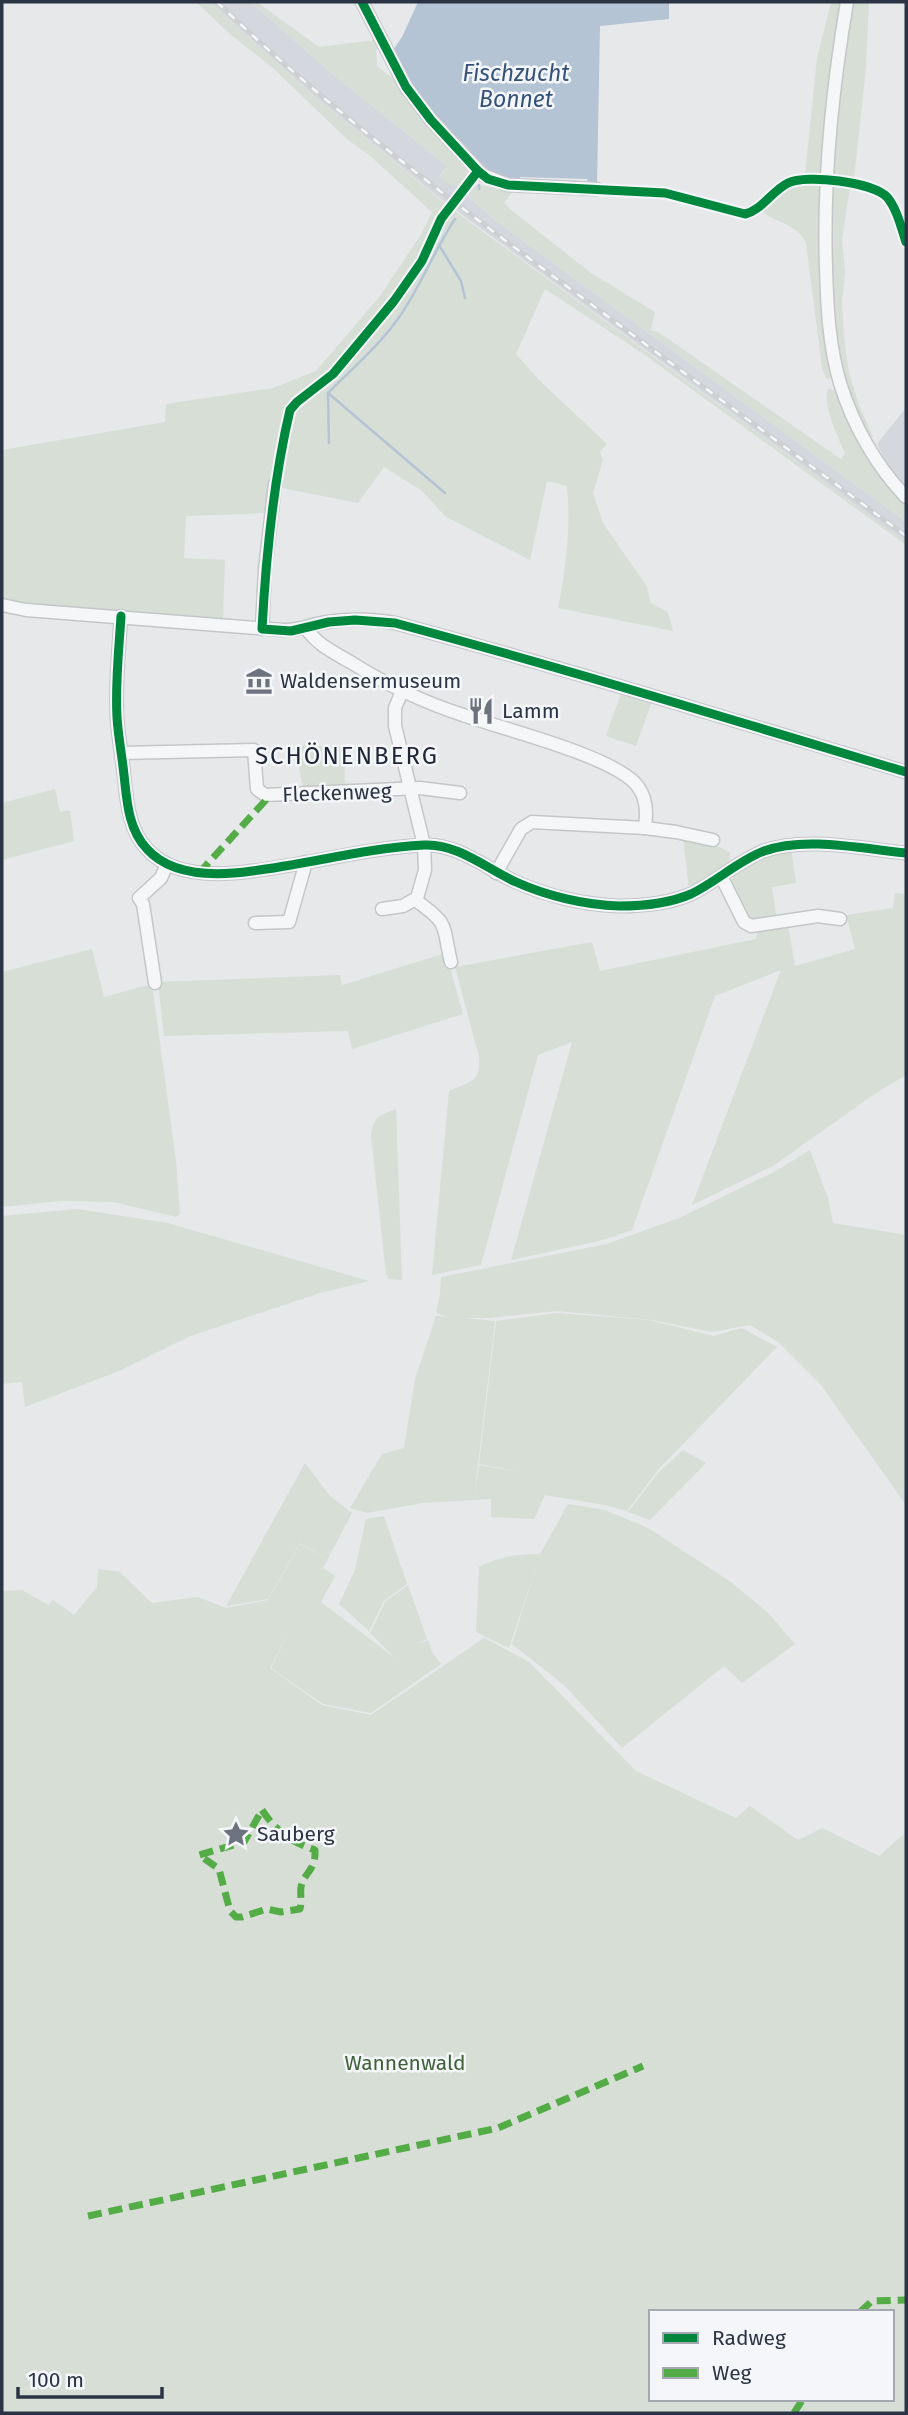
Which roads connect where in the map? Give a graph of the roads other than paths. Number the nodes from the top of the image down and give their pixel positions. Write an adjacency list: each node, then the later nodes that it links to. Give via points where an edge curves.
1 (362, 2): 3 (street, via 406,87 488,179 508,185)
2 (847, 2): 5 (street, via 829,135 824,222 827,306 833,353 854,420 882,468)
3 (597, 189)
4 (275, 484): 9 (street)
5 (906, 497)
6 (2, 605): 7 (street)
7 (121, 616): 9 (street); 11 (street, via 117,704)
8 (306, 628): 9 (street); 10 (street, via 320,644); 12 (street, via 342,620 396,623)
9 (262, 629)
10 (401, 691): 13 (street, via 394,717); 15 (street, via 618,771 642,793)
11 (121, 753): 13 (street, Fleckenweg, via 254,750 257,789 265,795); 20 (street, via 134,829 149,851)
12 (906, 772)
13 (410, 789): 14 (street, Fleckenweg); 17 (street)
14 (460, 793)
15 (645, 828): 16 (street); 21 (street, via 532,822 521,830)
16 (713, 840)
17 (424, 845): 19 (street, via 347,853); 21 (street, via 453,849); 23 (street, via 425,870)
18 (906, 853): 22 (street, via 799,844 764,851)
19 (306, 863): 20 (street, via 226,873 189,871); 26 (street, via 289,922)
20 (167, 864): 28 (street, via 161,878 139,898)
21 (496, 873): 22 (street, via 572,900 619,906 673,901)
22 (721, 876): 25 (street, via 744,922 751,926 818,916)
23 (417, 898): 24 (street); 27 (street, via 441,920)
24 (382, 909)
25 (840, 919)
26 (255, 923)
27 (451, 961)
28 (155, 984)

